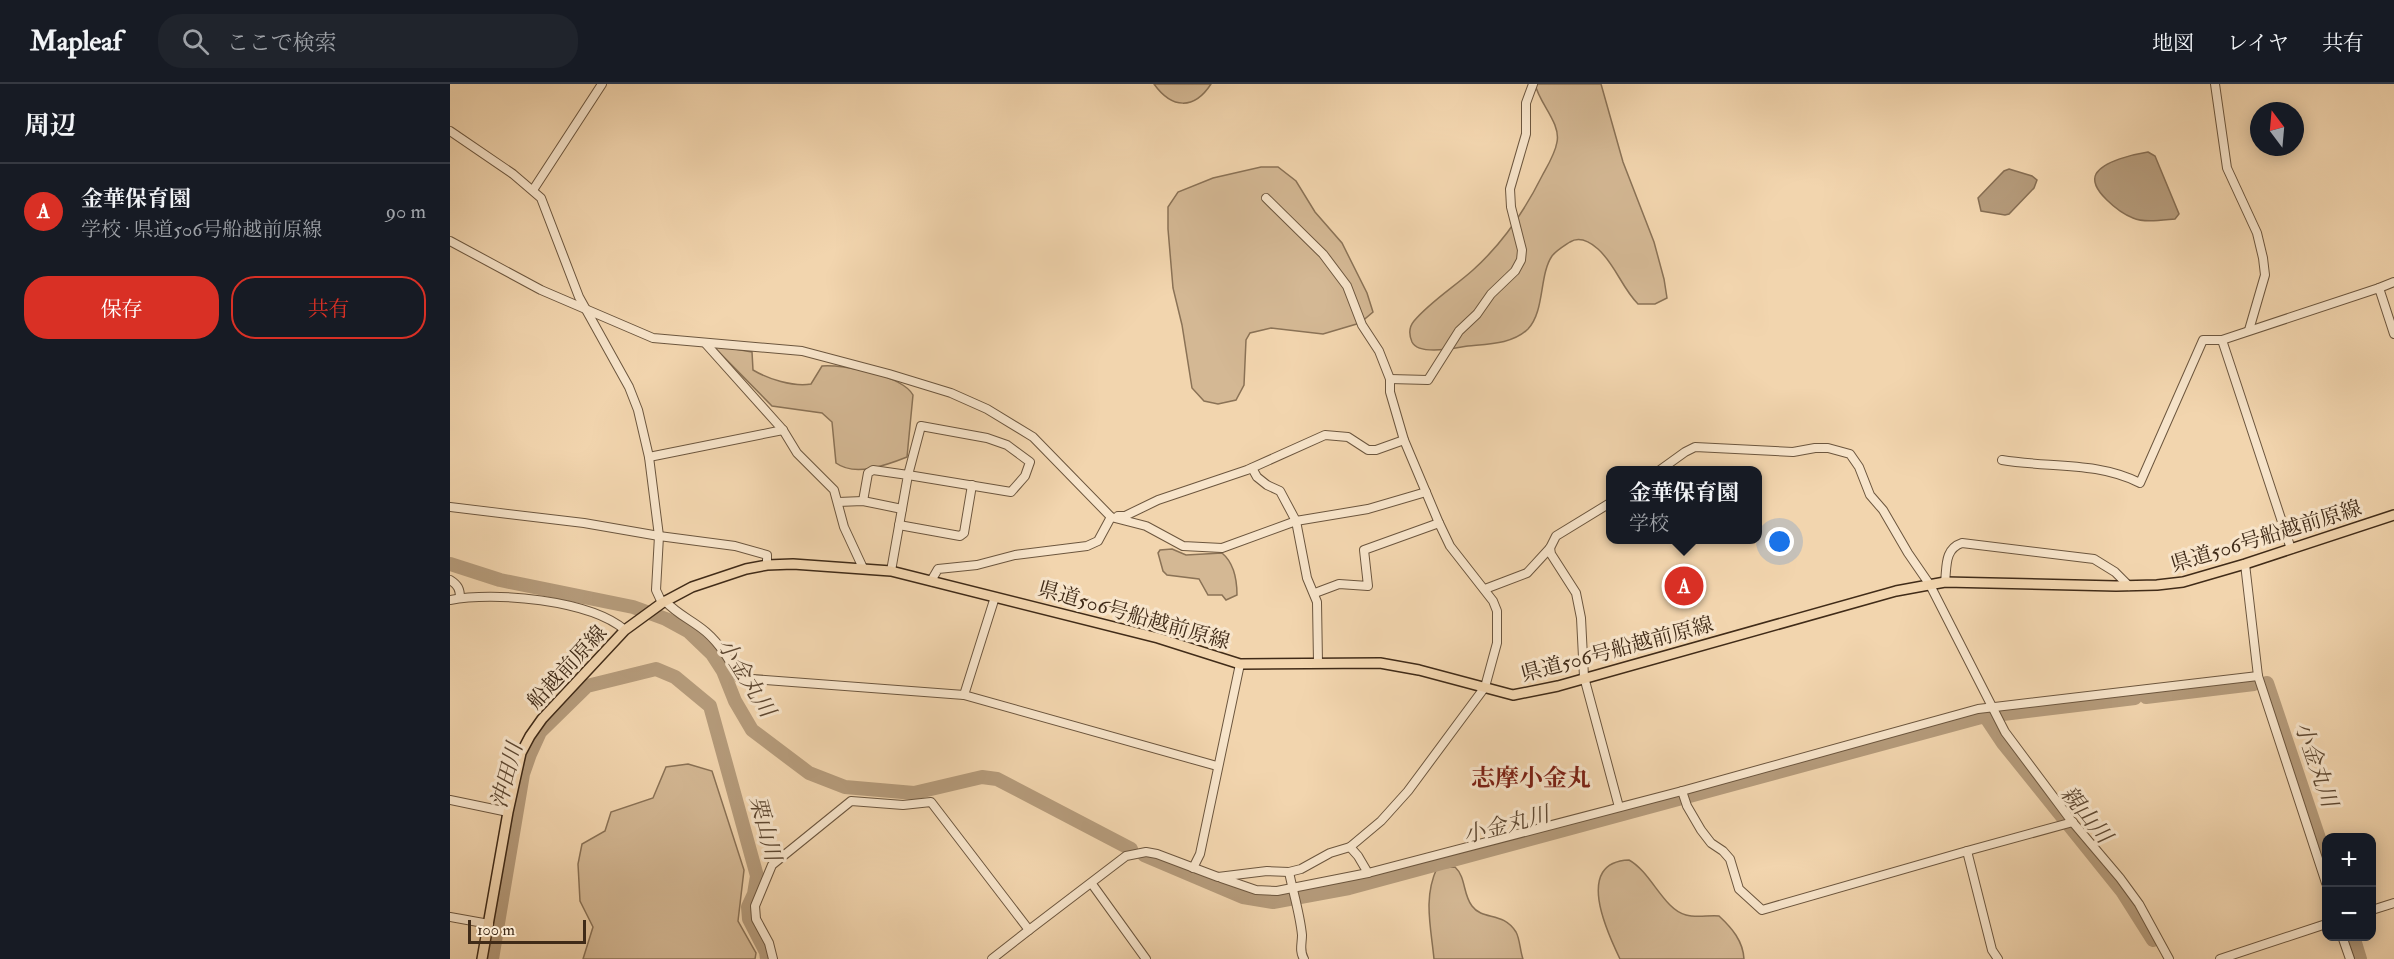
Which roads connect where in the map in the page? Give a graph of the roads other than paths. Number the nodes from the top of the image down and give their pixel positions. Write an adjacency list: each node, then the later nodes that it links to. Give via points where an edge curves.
1 (602, 84): 5 (street)
2 (1533, 84): 15 (street, via 1526,103 1526,135 1510,189 1521,260 1459,331 1428,380)
3 (2215, 84): 11 (street, via 2226,168 2257,233 2263,258 2265,275)
4 (450, 130): 5 (street)
5 (533, 189): 10 (street, via 541,198)
6 (1266, 198): 15 (street, via 1337,271 1353,296 1362,325 1379,351)
7 (450, 241): 10 (street)
8 (2394, 282): 9 (street)
9 (2379, 288): 11 (street); 12 (street)
10 (585, 309): 14 (street, via 653,338); 18 (street, via 629,387)
11 (2249, 330): 13 (street)
12 (2394, 334)
13 (2222, 340): 19 (street, via 2203,340 2140,483 2097,469); 37 (street)
14 (706, 344): 16 (street); 31 (street, via 802,351 951,393 1008,420 1033,437)
15 (1390, 379): 17 (street)
16 (783, 430): 18 (street); 26 (street, via 797,453 834,490)
17 (1404, 440): 21 (street, via 1368,450 1348,437 1325,435); 24 (street)
18 (649, 457): 35 (street)
19 (2002, 460)
20 (1667, 466): 45 (street, via 1695,447 1793,452 1815,448 1850,454 1870,495)
21 (1252, 468): 31 (street, via 1158,500 1125,516); 32 (street, via 1257,477 1280,491)
22 (908, 475): 23 (street); 23 (street, via 921,426 997,442 1030,462 1025,476 1011,492); 25 (street, via 873,470 868,473); 29 (street)
23 (972, 486): 34 (street, via 960,536)
24 (1426, 492): 32 (street, via 1368,509); 33 (street)
25 (863, 501): 26 (street); 29 (street)
26 (838, 502): 40 (street, via 844,527)
27 (1606, 506): 36 (street, via 1556,536)
28 (450, 507): 35 (street)
29 (902, 508): 34 (street)
30 (2394, 515): 37 (main road, 県道506号船越前原線)
31 (1111, 517): 32 (street, via 1146,526 1183,546 1222,548); 43 (street, via 1098,541 1087,546 938,569)
32 (1296, 520): 48 (street, via 1307,578)
33 (1439, 522): 47 (street, via 1450,546); 48 (street, via 1364,550 1368,586 1339,584)
34 (899, 525): 41 (street)
35 (659, 536): 39 (street, via 735,546 767,555); 52 (street, via 656,590)
36 (1550, 548): 47 (street, via 1527,573); 58 (street, via 1576,593)
37 (2291, 549): 38 (main road, 県道506号船越前原線)
38 (2245, 564): 46 (main road, 県道506号船越前原線, via 2183,582); 57 (street)
39 (767, 565): 40 (main road, 県道506号船越前原線); 52 (main road, 県道506号船越前原線, via 692,587)
40 (863, 568): 41 (main road, 県道506号船越前原線)
41 (891, 571): 43 (main road, 県道506号船越前原線)
42 (450, 580): 50 (street, via 460,590)
43 (931, 581): 49 (main road, 県道506号船越前原線)
44 (1945, 582): 45 (main road, 県道506号船越前原線); 46 (main road, 県道506号船越前原線); 46 (street, via 1948,553 1962,543 2094,559)
45 (1930, 585): 58 (main road, 県道506号船越前原線); 61 (street)
46 (2128, 586)
47 (1485, 589): 59 (street, via 1497,611 1498,624)
48 (1315, 593): 55 (street)
49 (995, 597): 56 (main road, 県道506号船越前原線, via 1158,638); 60 (street)
50 (460, 598): 51 (street); 54 (street, via 512,597 556,604 593,612 614,620)
51 (450, 600)
52 (664, 602): 53 (main road, 県道506号船越前原線); 60 (street, via 706,632 739,678)
53 (643, 617): 54 (main road, 船越前原線)
54 (625, 630): 66 (main road, 船越前原線, via 530,736 521,753)
55 (1317, 663): 56 (main road, 県道506号船越前原線); 59 (main road, 県道506号船越前原線, via 1380,663)
56 (1240, 664): 62 (street)
57 (2258, 676): 61 (street); 71 (street)
58 (1584, 677): 59 (main road, 県道506号船越前原線, via 1513,695); 65 (street)
59 (1485, 687): 68 (street, via 1408,791)
60 (964, 695): 62 (street)
61 (1992, 708): 63 (street); 67 (street, via 2004,732)
62 (1217, 766): 70 (street, via 1200,855)
63 (1682, 791): 65 (street); 69 (street, via 1711,843 1730,859 1739,889 1762,910)
64 (450, 800): 66 (street)
65 (1619, 807): 73 (street)
66 (508, 812): 80 (main road, 船越前原線)
67 (2069, 823): 69 (street); 90 (street, via 2120,878)
68 (1350, 847): 72 (street); 73 (street)
69 (1967, 851): 89 (street, via 1992,950)
70 (1193, 868): 74 (street); 75 (street, via 1146,852 1126,856)
71 (2322, 871)
72 (1289, 872): 74 (street); 76 (street)
73 (1368, 873): 76 (street)
74 (1218, 877): 76 (street, via 1256,890)
75 (1092, 884): 82 (street); 87 (street)
76 (1292, 888): 88 (street)
77 (2394, 903): 78 (street)
78 (2376, 909)
79 (450, 917): 80 (street)
80 (489, 924): 84 (main road, 船越前原線)
81 (2322, 925): 91 (street)
82 (1029, 930): 85 (street, via 931,802 903,805 851,801 772,865 755,906 756,919 770,944); 86 (street)
83 (2344, 941): 92 (street)
84 (483, 959)
85 (773, 959)
86 (992, 959)
87 (1146, 959)
88 (1304, 959)
89 (1998, 959)
90 (2169, 959)
91 (2220, 959)
92 (2350, 959)

